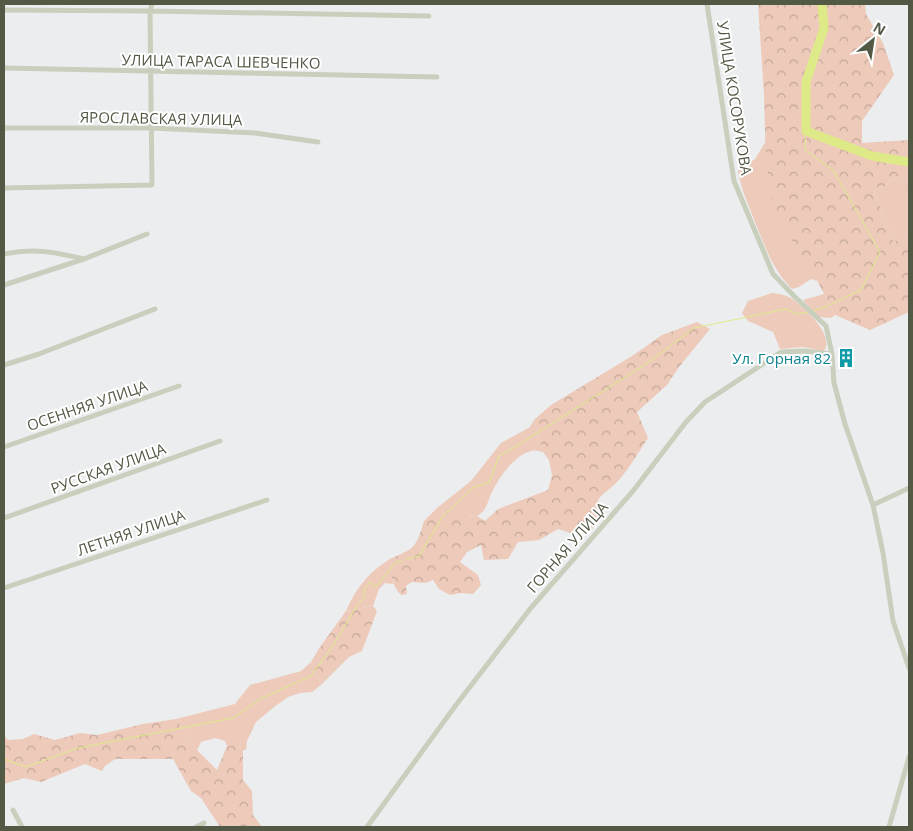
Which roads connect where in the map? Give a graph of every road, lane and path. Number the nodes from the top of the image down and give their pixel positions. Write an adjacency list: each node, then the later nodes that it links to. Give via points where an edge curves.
1 (152, 4): 4 (street)
2 (708, 4): 18 (street, УЛИЦА КОСОРУКОВА, via 734,181 773,274 826,326)
3 (4, 10): 4 (street)
4 (150, 11): 5 (street); 7 (street)
5 (429, 16)
6 (4, 68): 7 (street, УЛИЦА ТАРАСА ШЕВЧЕНКО)
7 (152, 72): 8 (street, УЛИЦА ТАРАСА ШЕВЧЕНКО); 10 (street)
8 (437, 77)
9 (4, 128): 10 (street, ЯРОСЛАВСКАЯ УЛИЦА)
10 (152, 128): 11 (street, ЯРОСЛАВСКАЯ УЛИЦА, via 255,133); 12 (street, via 152,185)
11 (318, 142)
12 (4, 188)
13 (146, 234): 15 (street)
14 (4, 254): 15 (street, via 48,251)
15 (84, 259): 16 (street)
16 (4, 285)
17 (155, 309): 19 (street)
18 (832, 354): 25 (street, УЛИЦА КОСОРУКОВА, via 834,383 845,424); 34 (street, ГОРНАЯ УЛИЦА, via 781,352 705,402 530,609)
19 (4, 365)
20 (179, 386): 22 (street, ОСЕННЯЯ УЛИЦА)
21 (220, 441): 26 (street, РУССКАЯ УЛИЦА)
22 (4, 446)
23 (909, 488): 25 (street)
24 (267, 500): 27 (street, ЛЕТНЯЯ УЛИЦА)
25 (873, 505): 28 (street, УЛИЦА КОСОРУКОВА, via 893,621)
26 (4, 518)
27 (4, 588)
28 (909, 668)
29 (909, 756): 35 (street)
30 (13, 810): 32 (street)
31 (204, 823): 33 (street)
32 (22, 827)
33 (196, 827)
34 (367, 827)
35 (889, 827)

